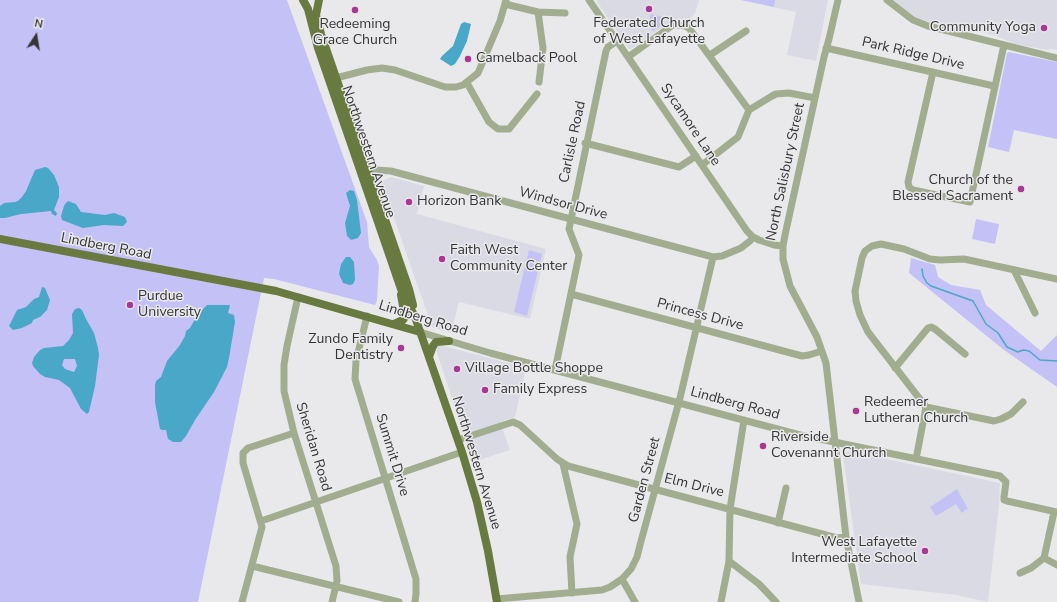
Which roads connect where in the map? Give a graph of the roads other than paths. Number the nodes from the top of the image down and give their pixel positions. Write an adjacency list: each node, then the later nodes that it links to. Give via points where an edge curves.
1 (303, 0): 18 (main road, Northwestern Avenue, via 308,9 313,33)
2 (319, 0): 18 (main road, Northwestern Avenue, via 316,15)
3 (589, 0): 11 (street, Sycamore Lane)
4 (834, 0): 13 (street, North Salisbury Street, via 825,39)
5 (838, 0): 13 (street, North Salisbury Street)
6 (887, 0): 12 (street, via 913,20 928,26)
7 (506, 2): 8 (street); 20 (street, via 478,73)
8 (538, 12): 9 (street); 19 (street, via 543,48)
9 (565, 13)
10 (746, 31): 14 (street)
11 (617, 41): 16 (street, Sycamore Lane); 25 (street, Carlisle Road, via 606,51)
12 (1004, 45): 15 (street); 21 (street)
13 (826, 48): 17 (street, Park Ridge Drive); 23 (street, North Salisbury Street)
14 (710, 55): 16 (street, via 689,28 680,24 673,25); 24 (street)
15 (1056, 56)
16 (628, 57): 26 (street, Sycamore Lane)
17 (933, 72): 21 (street, Park Ridge Drive); 21 (street, via 908,182 909,187 914,190 970,202)
18 (334, 81): 20 (street, via 372,68 382,68 446,87); 28 (main road, Northwestern Avenue)
19 (539, 82)
20 (467, 83): 22 (street, via 489,122 498,129 509,129)
21 (994, 86)
22 (536, 94)
23 (815, 98): 24 (street, via 789,93 776,94); 32 (street, North Salisbury Street)
24 (749, 110): 27 (street, via 738,137)
25 (586, 143): 26 (street, via 680,167); 29 (street, Carlisle Road)
26 (696, 156): 27 (street, Sycamore Lane)
27 (702, 165): 30 (street, Sycamore Lane)
28 (365, 172): 29 (street, Windsor Drive, via 391,171); 36 (main road, Northwestern Avenue); 39 (main road, Northwestern Avenue, via 408,288)
29 (571, 219): 33 (street, Windsor Drive); 37 (street, Carlisle Road, via 569,229 579,255)
30 (753, 237): 32 (street); 33 (street, via 741,248)
31 (0, 239): 38 (main road, Lindberg Road)
32 (783, 246): 46 (street, North Salisbury Street, via 783,259 790,286)
33 (713, 257): 43 (street, Garden Street)
34 (1014, 270): 35 (street); 40 (street); 49 (street, via 964,259 930,259 881,244 865,251 855,291 856,301 868,332)
35 (1057, 279)
36 (401, 289): 39 (main road, Northwestern Avenue); 42 (main road, via 401,300 406,316)
37 (571, 294): 43 (street, Princess Drive); 50 (street, Carlisle Road)
38 (298, 297): 41 (main road, Lindberg Road); 55 (street, Sheridan Road, via 287,346 284,384)
39 (413, 311): 44 (main road, Northwestern Avenue)
40 (1035, 313)
41 (367, 316): 42 (main road, Lindberg Road); 61 (street, Summit Drive, via 356,361 355,379)
42 (394, 324): 44 (main road, Lindberg Road)
43 (697, 327): 46 (street, Princess Drive, via 802,356); 52 (street, Garden Street)
44 (420, 332): 45 (street, Lindberg Road); 48 (main road, Northwestern Avenue)
45 (449, 341): 48 (main road, via 436,342); 50 (street, Lindberg Road)
46 (822, 351): 57 (street, North Salisbury Street, via 828,374)
47 (965, 354): 49 (street, via 931,327)
48 (429, 357): 56 (main road, Northwestern Avenue)
49 (895, 368): 53 (street)
50 (555, 370): 52 (street, Lindberg Road)
51 (1023, 402): 53 (street, via 1012,414 994,421)
52 (679, 403): 54 (street, Lindberg Road); 63 (street, Garden Street)
53 (926, 407): 59 (street)
54 (744, 420): 57 (street, Lindberg Road); 65 (street)
55 (294, 433): 64 (street, Sheridan Road); 67 (street, via 248,448 243,453)
56 (458, 440): 58 (main road, Northwestern Avenue); 60 (street, Elm Drive, via 513,422 523,427)
57 (834, 442): 59 (street, Lindberg Road); 69 (street, North Salisbury Street)
58 (462, 452): 61 (street); 78 (main road, Northwestern Avenue, via 477,502)
59 (916, 458): 66 (street, Lindberg Road, via 1000,476 1006,482 1004,500)
60 (563, 464): 63 (street, Elm Drive); 77 (street, via 577,524 570,557)
61 (385, 478): 64 (street); 82 (street, Summit Drive, via 416,579)
62 (786, 488): 68 (street)
63 (656, 490): 65 (street, Elm Drive); 75 (street, Garden Street, via 637,557 631,570)
64 (316, 502): 67 (street); 76 (street, Sheridan Road, via 336,566)
65 (730, 509): 68 (street, Elm Drive); 71 (street)
66 (1055, 512): 70 (street)
67 (261, 521): 73 (street, via 261,533)
68 (778, 523): 69 (street, Elm Drive, via 838,538)
69 (846, 537): 86 (street, North Salisbury Street)
70 (1044, 558): 72 (street); 74 (street)
71 (729, 561): 84 (street); 85 (street, via 759,584)
72 (1057, 565)
73 (252, 566): 76 (street); 79 (street)
74 (1020, 574)
75 (622, 579): 77 (street, Garden Street, via 602,590); 83 (street)
76 (336, 587): 80 (street, Sheridan Road); 81 (street)
77 (572, 593): 78 (street, Garden Street)
78 (496, 601)
79 (242, 602)
80 (332, 602)
81 (399, 602)
82 (415, 602)
83 (635, 602)
84 (721, 602)
85 (776, 602)
86 (859, 602)

